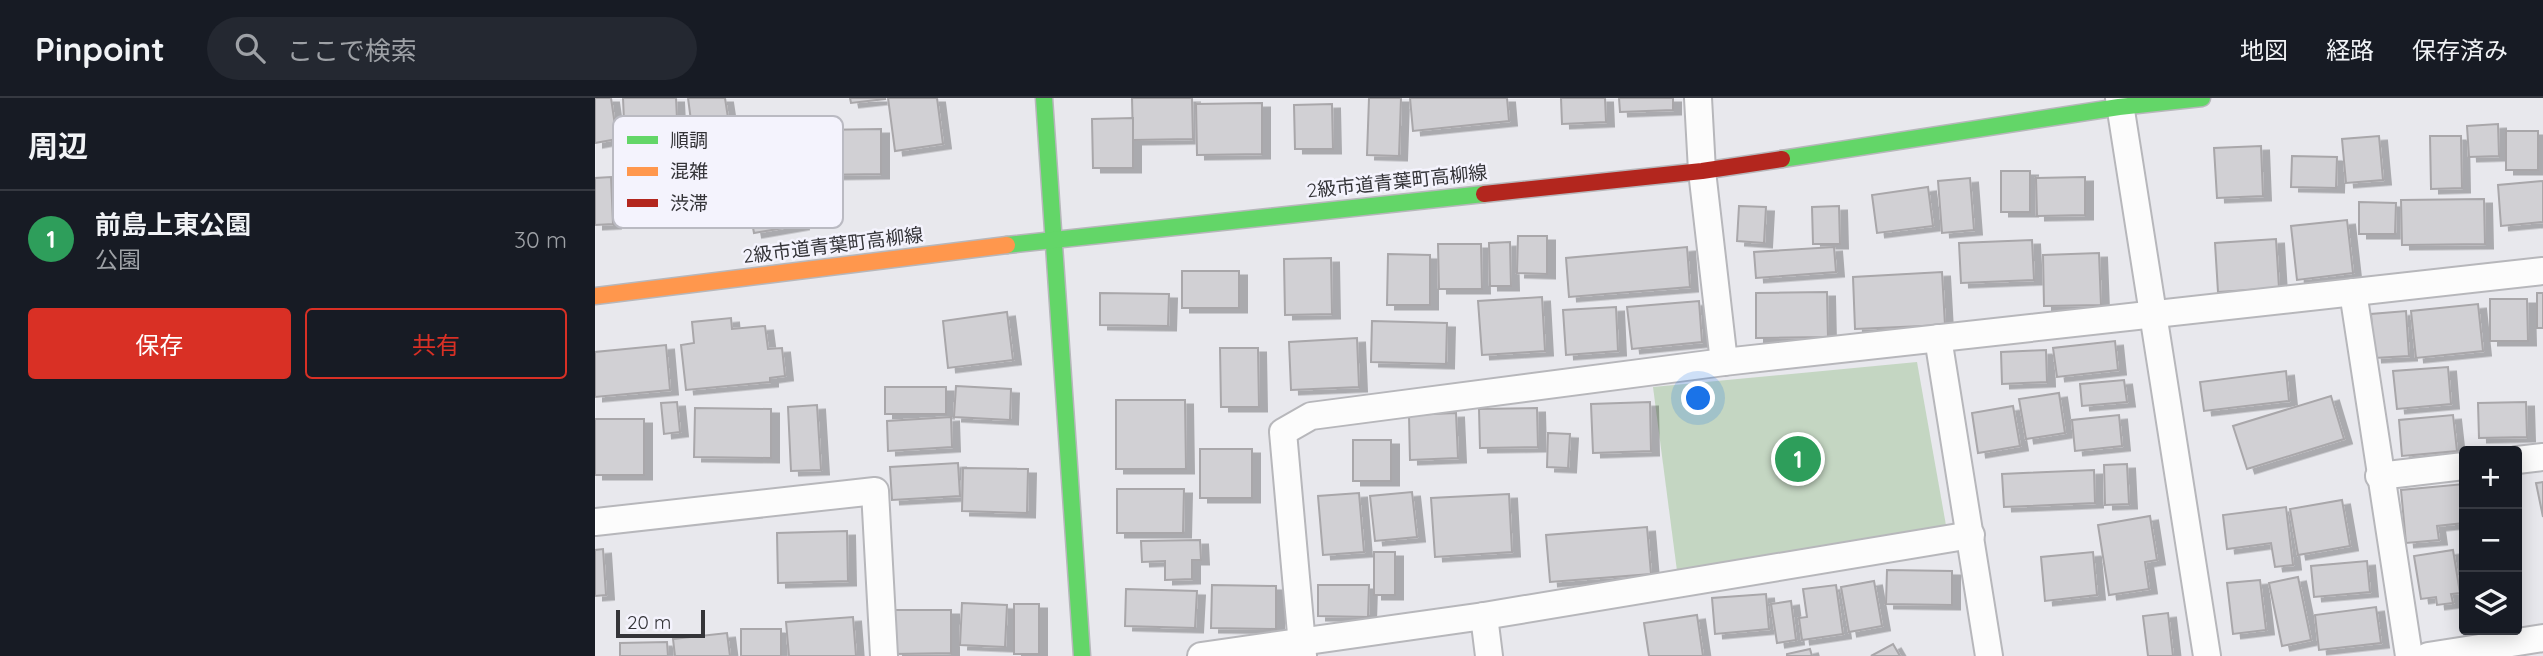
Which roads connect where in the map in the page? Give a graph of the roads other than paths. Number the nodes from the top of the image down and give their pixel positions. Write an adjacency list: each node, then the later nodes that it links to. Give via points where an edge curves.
1 (1044, 98): 6 (street)
2 (1698, 98): 5 (street)
3 (2202, 98): 4 (street, 2級市道青葉町高柳線)
4 (2119, 102): 5 (street, 2級市道青葉町高柳線); 10 (street)
5 (1702, 171): 6 (street, 2級市道青葉町高柳線); 12 (street)
6 (1052, 239): 9 (street, 2級市道青葉町高柳線); 24 (street)
7 (2543, 271): 8 (street)
8 (2353, 292): 10 (street); 16 (street)
9 (595, 296)
10 (2152, 314): 11 (street); 28 (street)
11 (1938, 338): 12 (street); 18 (street)
12 (1724, 362): 21 (street, via 1311,416 1283,432)
13 (2543, 457): 14 (street)
14 (2522, 459)
15 (2459, 467): 16 (street)
16 (2379, 476): 29 (street)
17 (595, 522): 23 (street, via 875,491)
18 (1971, 535): 19 (street); 27 (street)
19 (1484, 616): 21 (street); 26 (street)
20 (2543, 638): 22 (street)
21 (1302, 649): 25 (street)
22 (2464, 653): 30 (street)
23 (884, 656)
24 (1082, 656)
25 (1201, 656)
26 (1489, 656)
27 (1989, 656)
28 (2207, 656)
29 (2409, 656)
30 (2427, 656)

